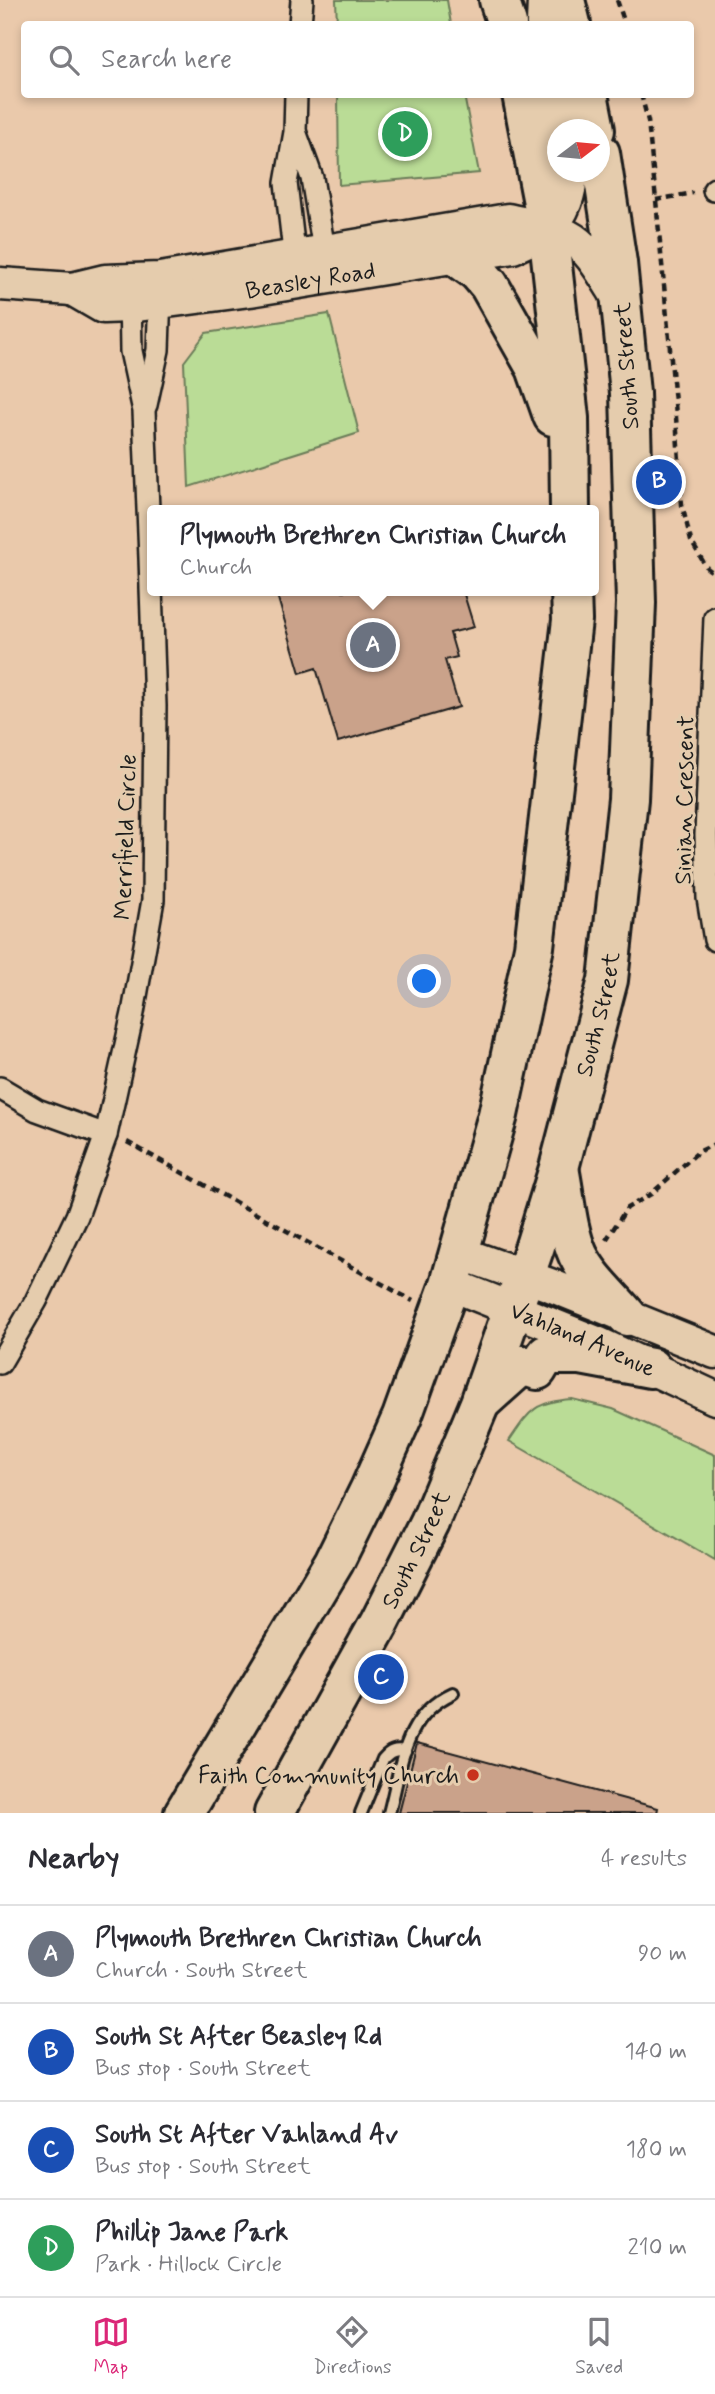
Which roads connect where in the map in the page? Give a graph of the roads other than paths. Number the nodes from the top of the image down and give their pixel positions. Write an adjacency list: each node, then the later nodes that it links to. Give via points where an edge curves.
1 (302, 0): 5 (street)
2 (499, 0): 6 (highway)
3 (544, 0): 7 (main road)
4 (565, 0): 8 (highway)
5 (300, 21)
6 (506, 21)
7 (543, 21)
8 (569, 21)
9 (296, 98): 15 (street)
10 (523, 98): 18 (highway)
11 (556, 98): 13 (main road)
12 (589, 98): 14 (highway)
13 (561, 119)
14 (593, 119)
15 (295, 132): 20 (street, via 312,178); 20 (street, via 286,183)
16 (571, 182): 18 (main road, via 563,209)
17 (604, 182): 23 (highway, South Street)
18 (548, 229): 19 (main road, Beasley Road, via 513,247); 20 (main road, Beasley Road, via 508,220); 23 (main road, Beasley Road, via 577,242); 25 (highway, via 569,418)
19 (456, 256): 20 (main road, Beasley Road); 25 (highway, via 489,285 517,333 536,368)
20 (311, 267): 22 (main road, Beasley Road)
21 (0, 284): 22 (main road, Beasley Road, via 72,289 103,307)
22 (145, 292): 24 (street, Merrifield Circle, via 158,350); 24 (street, Merrifield Circle, via 131,351)
23 (621, 302): 34 (highway, South Street, via 630,393 636,603 628,799 608,980)
24 (144, 411): 26 (street, Merrifield Circle)
25 (569, 461): 27 (highway)
26 (148, 505)
27 (570, 505)
28 (151, 596): 33 (street, Merrifield Circle, via 153,900)
29 (571, 596): 35 (highway, via 534,947 498,1115)
30 (715, 618): 31 (street, Sinian Crescent, via 706,835)
31 (715, 940)
32 (0, 1088): 33 (street, via 37,1110)
33 (106, 1135): 39 (street, Merrifield Circle, via 77,1216)
34 (559, 1168): 36 (highway, South Street); 37 (highway, via 573,1240 585,1267)
35 (455, 1269): 36 (main road, Vahland Avenue); 45 (highway, via 401,1416 334,1562)
36 (520, 1293): 37 (main road, Vahland Avenue); 40 (main road, Vahland Avenue); 42 (highway, South Street)
37 (627, 1316): 38 (main road, Vahland Avenue)
38 (715, 1352)
39 (0, 1363)
40 (651, 1368): 41 (main road, Vahland Avenue); 42 (highway, via 581,1355 546,1355 537,1370 522,1365)
41 (715, 1398)
42 (480, 1403): 46 (highway, South Street, via 430,1523)
43 (453, 1692): 44 (lane, via 416,1721)
44 (405, 1751): 47 (lane, via 397,1749 383,1759); 48 (lane)
45 (184, 1813)
46 (274, 1813)
47 (361, 1813)
48 (389, 1813)

